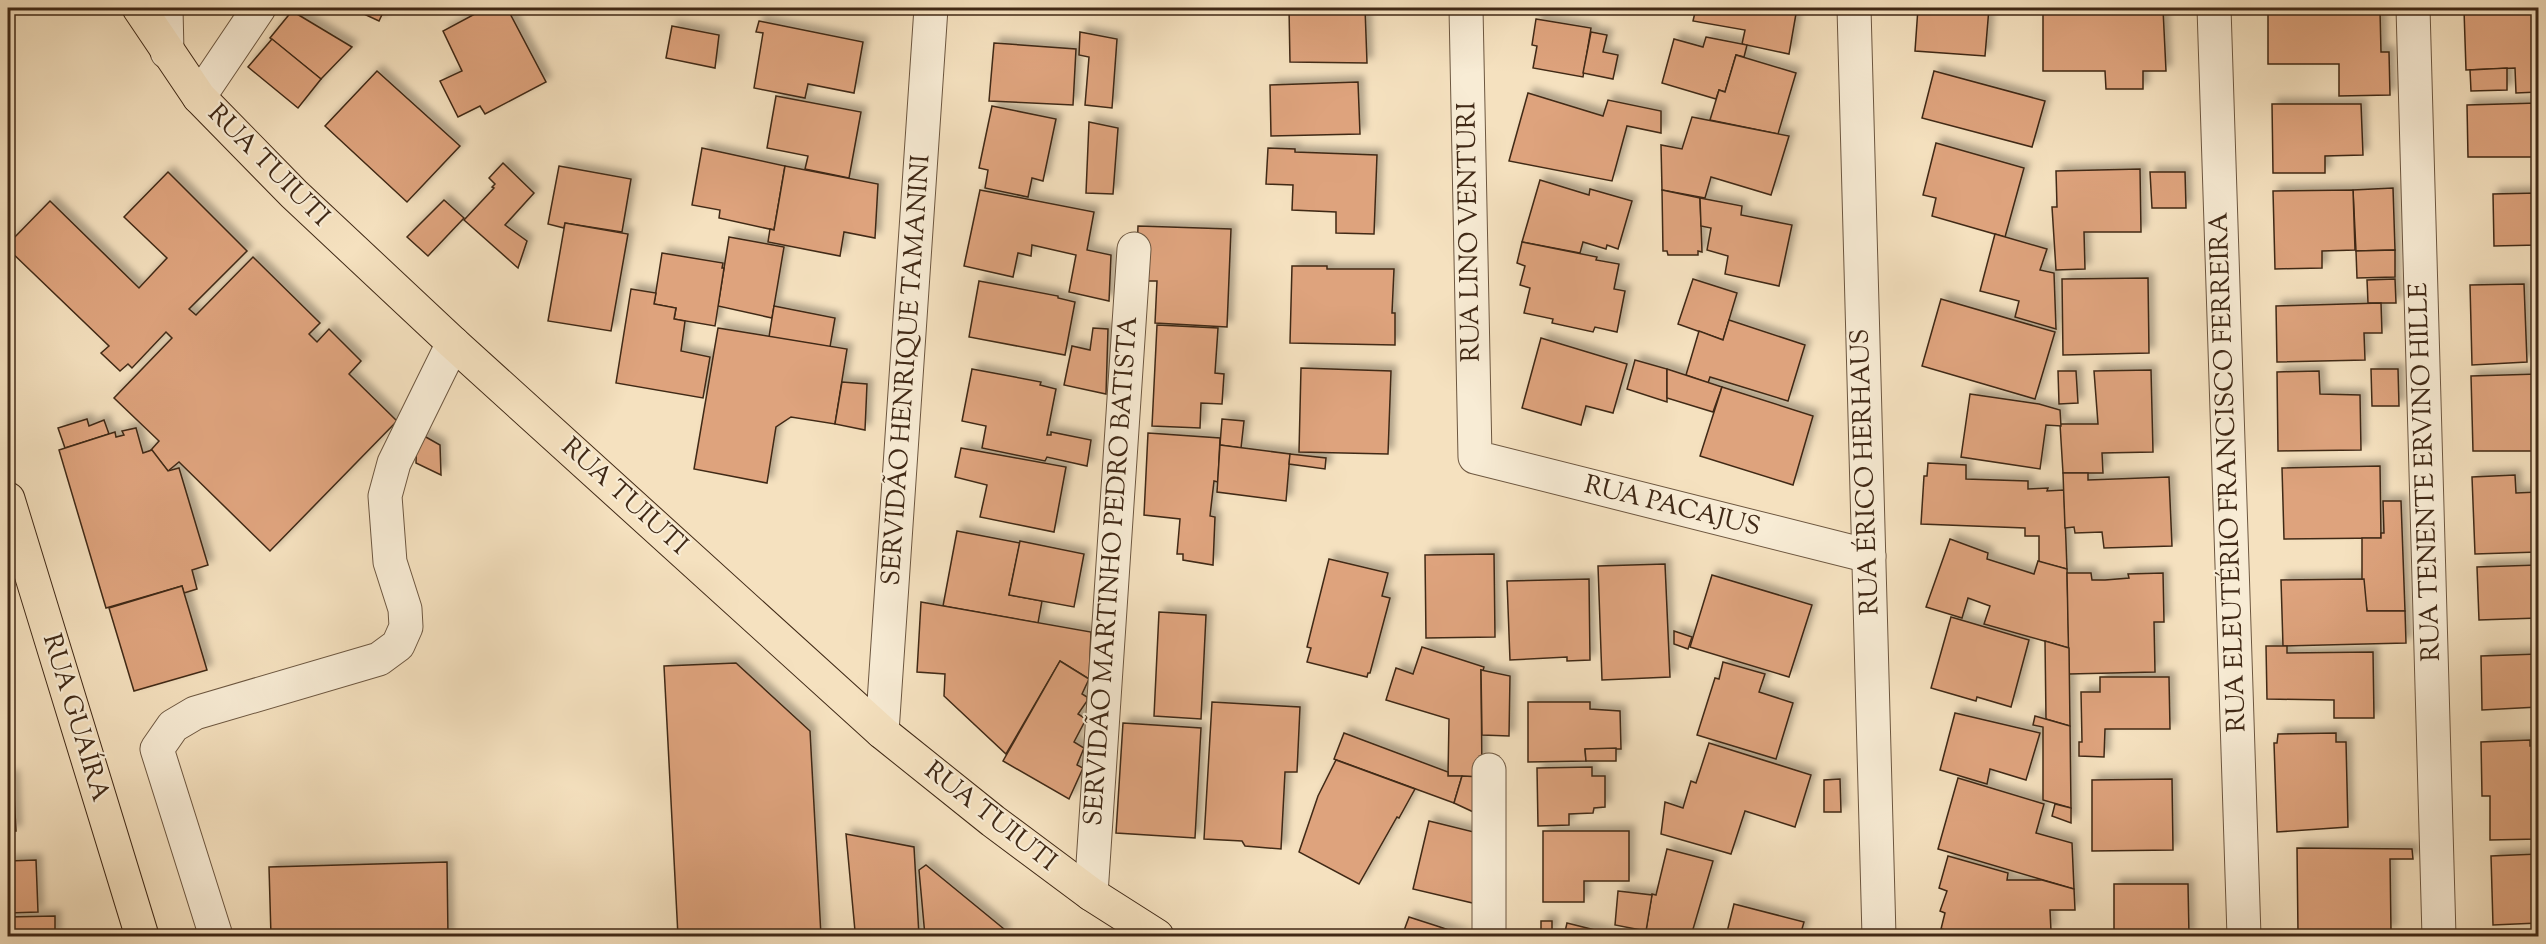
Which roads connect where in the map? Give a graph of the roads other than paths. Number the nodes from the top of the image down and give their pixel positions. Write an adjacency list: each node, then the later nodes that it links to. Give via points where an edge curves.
1 (139, 8): 9 (main road, RUA TUIUTI)
2 (166, 8): 9 (street)
3 (259, 8): 10 (street)
4 (931, 8): 16 (street, SERVIDÃO HENRIQUE TAMANINI)
5 (1466, 8): 13 (street, RUA LINO VENTURI)
6 (1854, 8): 15 (street, RUA ÉRICO HERHAUS)
7 (2214, 8): 24 (street, RUA ELEUTÉRIO FRANCISCO FERREIRA)
8 (2413, 8): 25 (street, RUA TENENTE ERVINO HILLE)
9 (167, 52): 10 (main road, RUA TUIUTI)
10 (199, 97): 12 (main road, RUA TUIUTI, via 294,194)
11 (1134, 249): 18 (street, SERVIDÃO MARTINHO PEDRO BATISTA)
12 (453, 343): 16 (main road, RUA TUIUTI); 20 (street, via 394,463 385,496 390,562 405,609 406,627 398,645 380,658 195,712 173,726 157,749)
13 (1475, 457): 15 (street, RUA PACAJUS)
14 (8, 499): 19 (main road, RUA GUAÍRA)
15 (1869, 556): 23 (street, RUA ÉRICO HERHAUS)
16 (882, 732): 18 (main road, RUA TUIUTI)
17 (1489, 770): 22 (street)
18 (1091, 894): 21 (main road, RUA TUIUTI)
19 (142, 936)
20 (216, 936)
21 (1157, 936)
22 (1489, 936)
23 (1879, 936)
24 (2244, 936)
25 (2439, 936)

